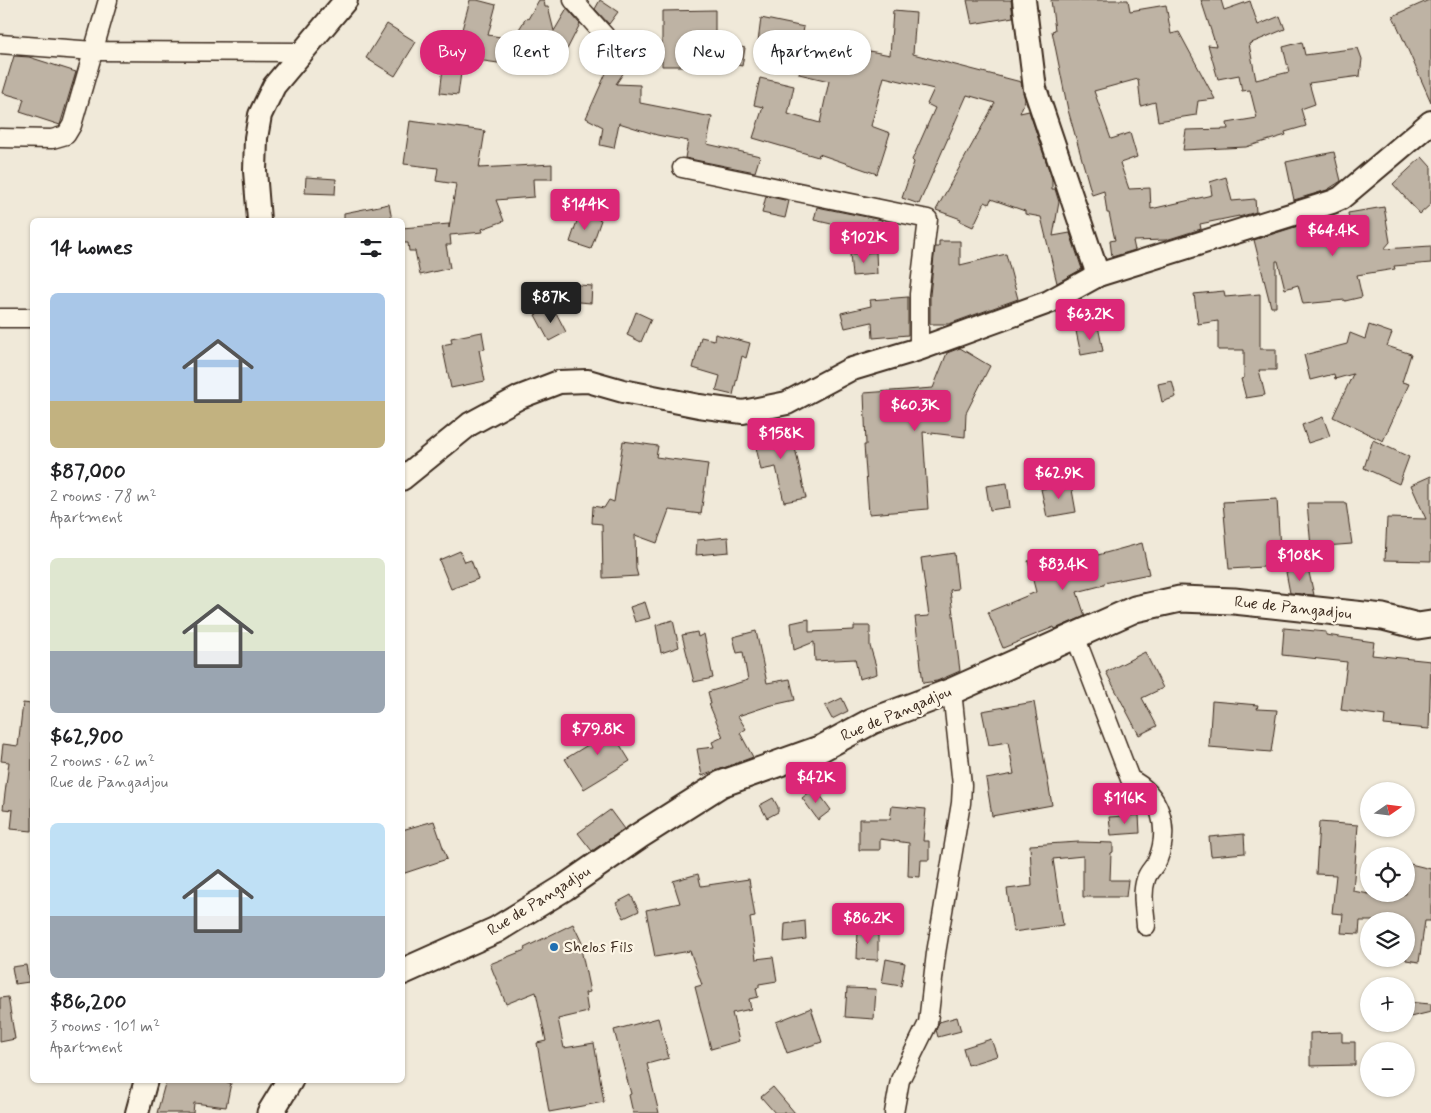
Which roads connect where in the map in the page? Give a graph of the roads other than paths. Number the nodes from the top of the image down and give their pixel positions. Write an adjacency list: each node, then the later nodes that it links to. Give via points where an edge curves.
1 (108, 0): 7 (street)
2 (346, 0): 8 (street)
3 (573, 0): 5 (street)
4 (1024, 0): 13 (street, via 1035,89)
5 (600, 30)
6 (0, 44): 7 (street)
7 (94, 51): 8 (street); 10 (street, via 72,125 66,135 52,139)
8 (302, 52): 12 (street, via 274,86 260,116 255,163)
9 (1431, 122): 13 (street, via 1332,202)
10 (0, 138)
11 (682, 168): 16 (street, via 928,218 919,294)
12 (260, 218)
13 (1098, 275): 16 (street, via 1049,302)
14 (0, 318): 15 (street)
15 (30, 318)
16 (919, 349): 17 (street, via 849,370 787,403 743,412 622,391 588,381 559,382 520,397 470,424)
17 (405, 477)
18 (1431, 624): 19 (main road, Rue de Pangadjou, via 1418,626 1383,617 1234,601 1180,599 1135,609)
19 (1075, 636): 20 (main road, Rue de Pangadjou); 21 (street, via 1130,779 1151,794 1160,809 1164,829 1161,847 1143,893)
20 (952, 690): 22 (main road, Rue de Pangadjou, via 872,721 822,748 720,784 496,930); 27 (street, via 961,802 928,1023 900,1080)
21 (1146, 926)
22 (405, 971)
23 (145, 1083): 25 (street)
24 (288, 1083): 26 (main road)
25 (137, 1113)
26 (270, 1113)
27 (894, 1113)

